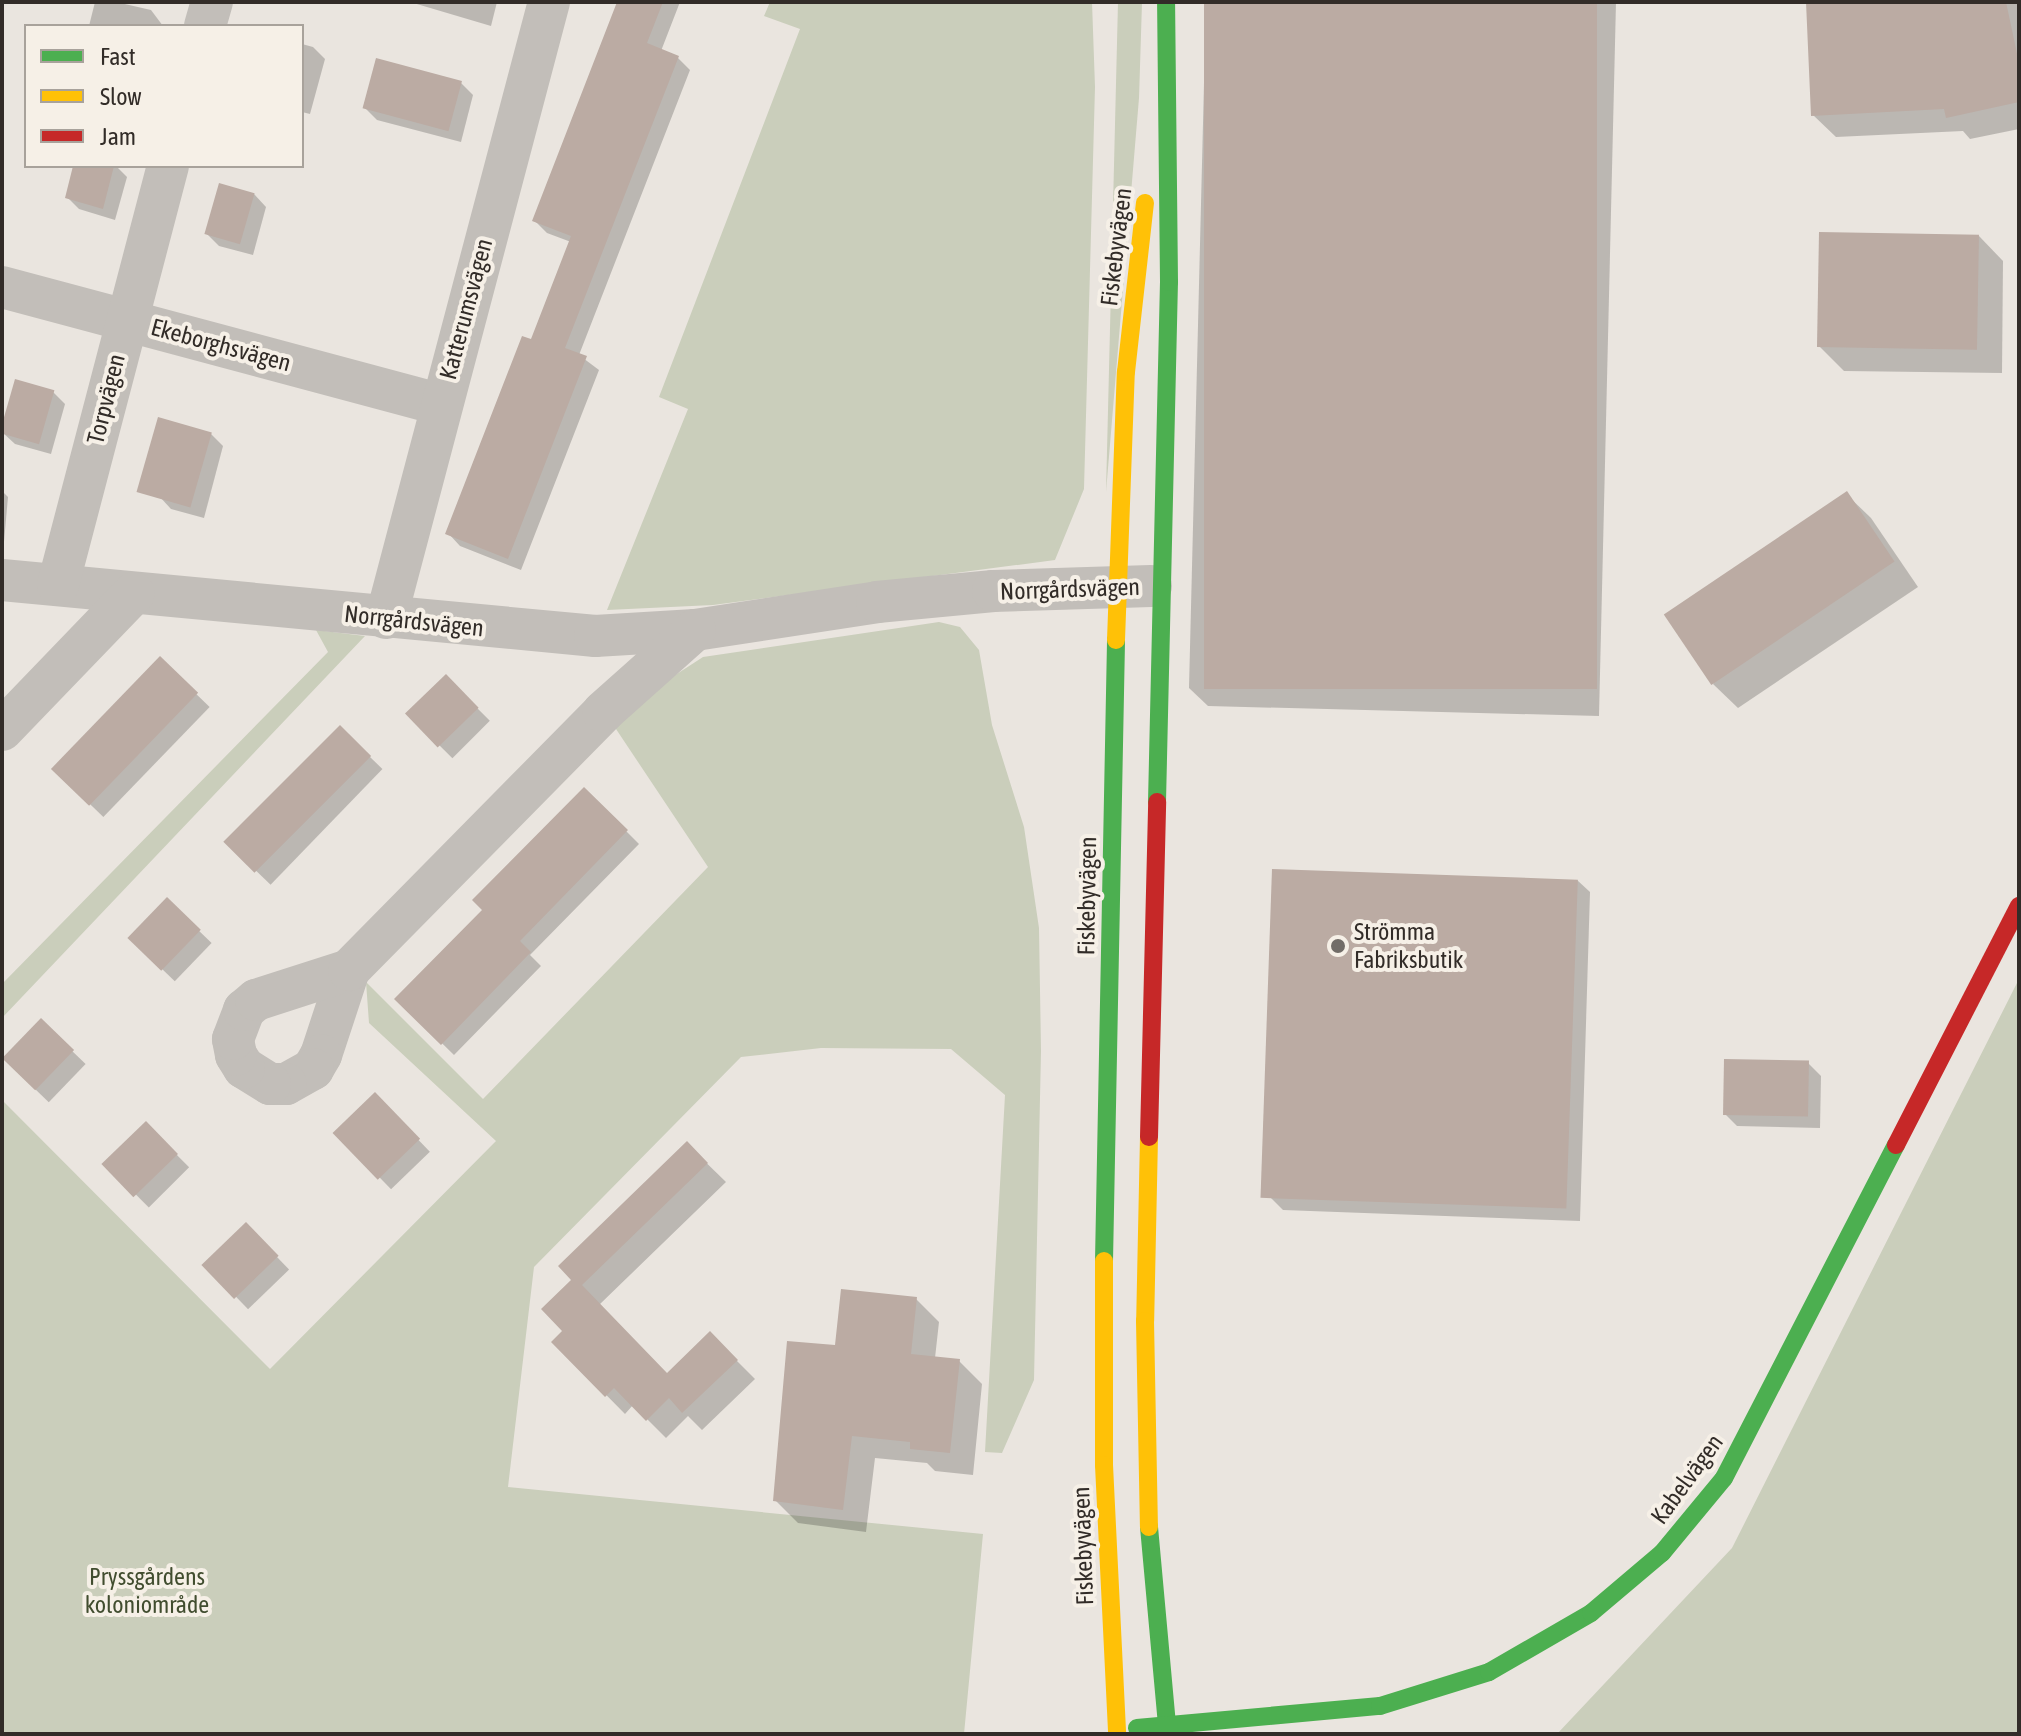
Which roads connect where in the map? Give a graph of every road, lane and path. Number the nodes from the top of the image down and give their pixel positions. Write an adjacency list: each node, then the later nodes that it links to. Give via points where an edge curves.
1 (212, 2): 4 (street)
2 (549, 2): 9 (street, Katterumsvägen)
3 (1166, 2): 5 (street, Fiskebyvägen)
4 (206, 24)
5 (1165, 62): 12 (street, Fiskebyvägen, via 1126,372); 13 (street, Fiskebyvägen, via 1169,282)
6 (167, 168): 8 (street, Torpvägen)
7 (2, 287): 8 (street, Ekeborghsvägen)
8 (126, 320): 9 (street, Ekeborghsvägen); 11 (street, Torpvägen)
9 (440, 404): 15 (street, Katterumsvägen)
10 (2, 580): 11 (street, Norrgårdsvägen)
11 (58, 585): 14 (street, Norrgårdsvägen)
12 (1117, 586): 13 (street, Norrgårdsvägen); 16 (street, Norrgårdsvägen, via 877,602); 21 (street, Fiskebyvägen, via 1103,1307 1104,1480)
13 (1161, 586): 20 (street, Fiskebyvägen, via 1145,1321 1146,1471)
14 (134, 593): 15 (street, Norrgårdsvägen); 17 (street)
15 (386, 618): 16 (street, Norrgårdsvägen, via 595,636)
16 (695, 630): 19 (street, via 603,712)
17 (2, 730)
18 (2019, 906): 20 (street, Kabelvägen, via 1724,1478 1662,1553 1591,1613 1489,1672 1436,1691 1380,1706)
19 (349, 970)
20 (1168, 1730): 21 (street, Kabelvägen)
21 (1117, 1732)

